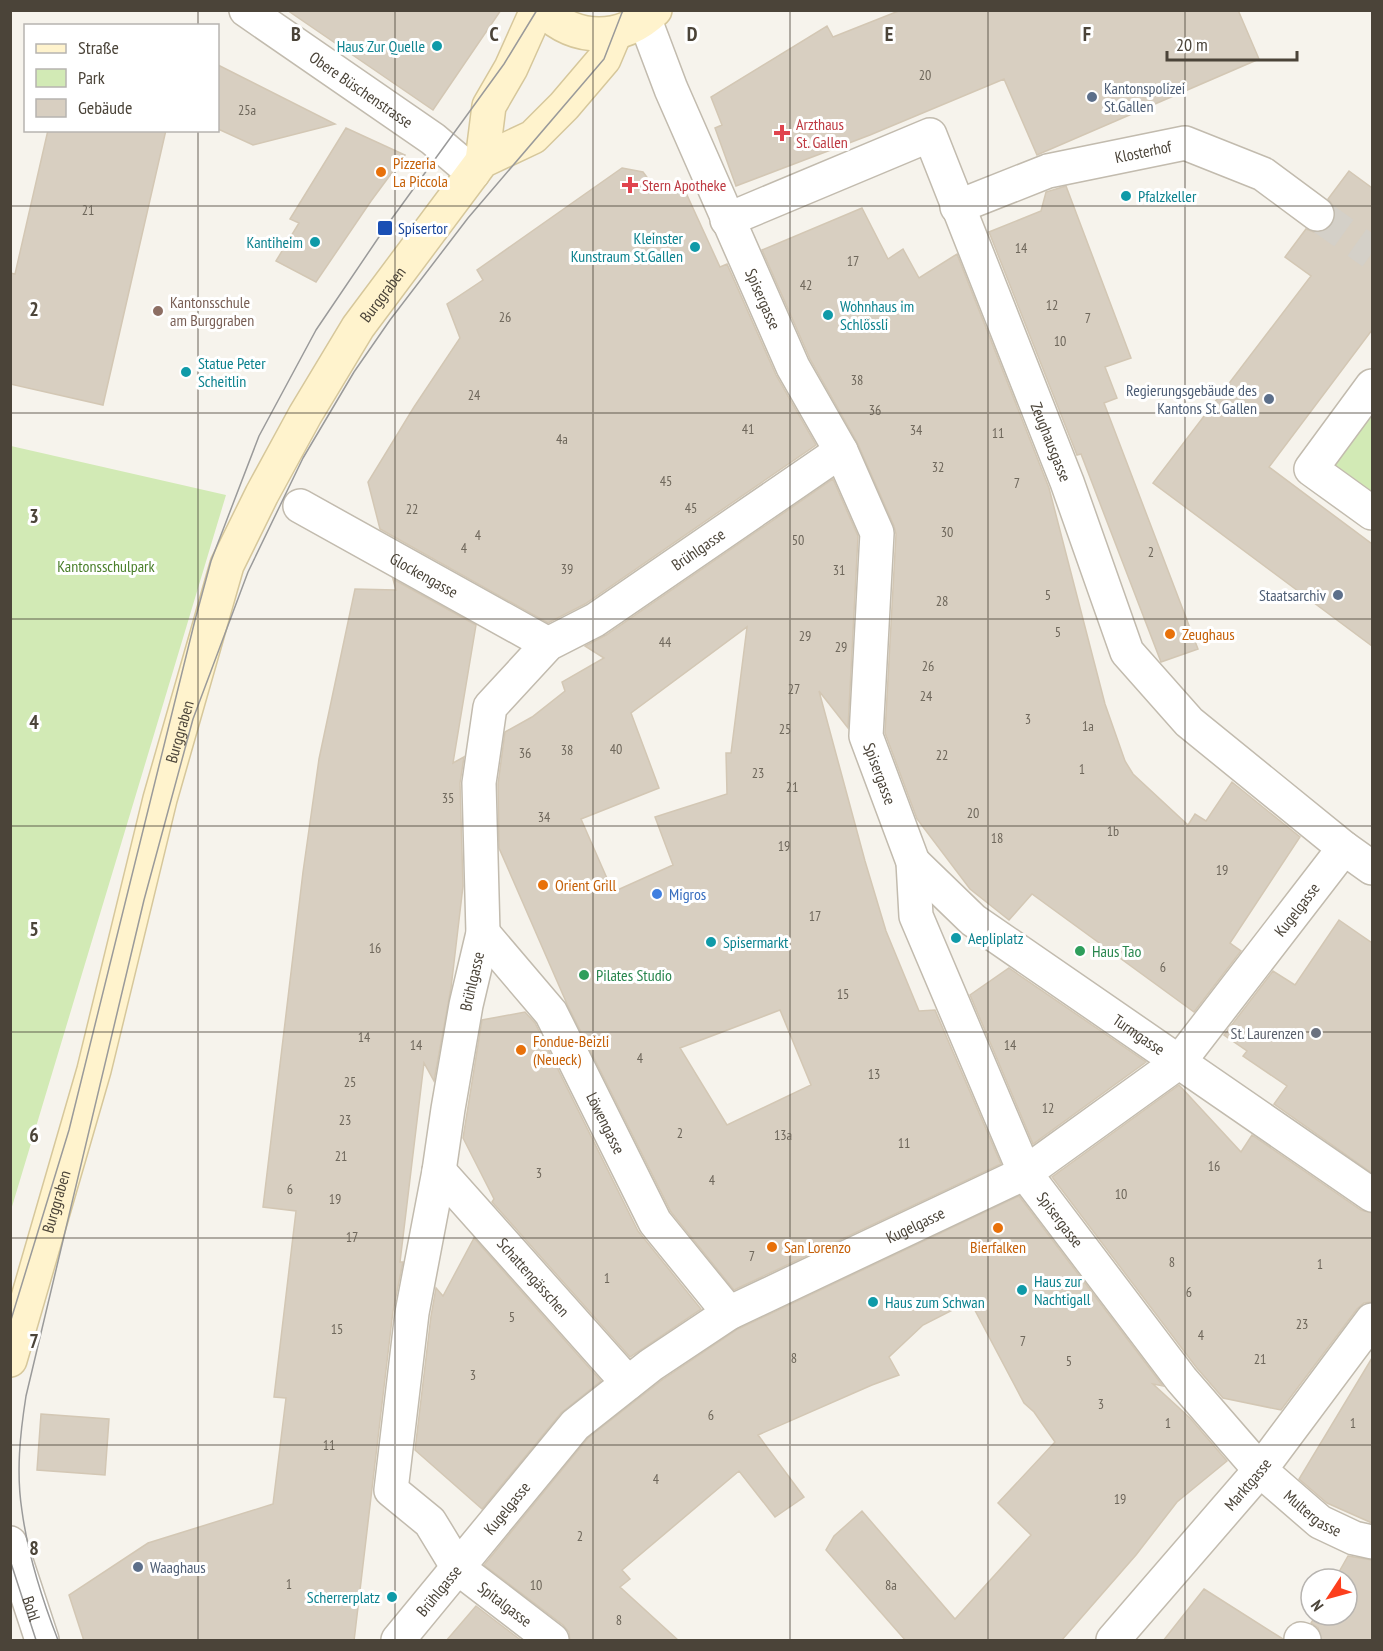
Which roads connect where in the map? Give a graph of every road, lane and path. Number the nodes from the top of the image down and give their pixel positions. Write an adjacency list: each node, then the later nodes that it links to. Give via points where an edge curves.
1 (246, 10): 6 (street, Obere Büschenstrasse)
2 (537, 10): 6 (main road, Burggraben, via 489,106)
3 (543, 10): 5 (main road, via 574,31 594,35)
4 (650, 15): 5 (main road, via 632,28); 9 (street, Spisergasse, via 671,89)
5 (615, 33): 6 (main road, Burggraben, via 604,59 533,137)
6 (477, 167): 25 (main road, Burggraben, via 358,327 304,415 227,566 160,799 94,1070)
7 (957, 207): 8 (street, Klosterhof, via 1048,171 1185,143 1263,174); 9 (street, Zeughausgasse, via 930,135); 15 (street, Zeughausgasse, via 1067,482 1127,652 1189,722)
8 (1317, 214)
9 (727, 220): 11 (street, Spisergasse, via 793,367)
10 (1372, 386): 13 (street, via 1311,468)
11 (841, 451): 14 (street, Brühlgasse, via 595,620); 16 (street, Spisergasse, via 877,533 866,736)
12 (300, 506): 14 (street, Glockengasse)
13 (1372, 513)
14 (548, 644): 18 (street, Brühlgasse, via 490,707 478,783)
15 (1344, 848): 17 (street, Zeughausgasse); 19 (street, Kugelgasse)
16 (913, 862): 19 (street, Turmgasse, via 973,920); 21 (street, Spisergasse, via 916,916)
17 (1372, 868)
18 (483, 933): 20 (street, Brühlgasse, via 466,1005); 23 (street, Löwengasse, via 551,1013 655,1222)
19 (1179, 1062): 21 (street, Kugelgasse); 22 (street, Turmgasse)
20 (439, 1172): 26 (street, Schattengässchen); 30 (street, Brühlgasse, via 412,1313 391,1490 430,1522)
21 (1024, 1173): 23 (street, Kugelgasse); 27 (street, Spisergasse, via 1181,1378)
22 (1372, 1195)
23 (729, 1312): 26 (street, Kugelgasse)
24 (1372, 1320): 27 (street, Marktgasse)
25 (10, 1360)
26 (628, 1383): 30 (street, Kugelgasse, via 575,1425)
27 (1260, 1470): 28 (street, Multergasse, via 1320,1522); 34 (street, Marktgasse)
28 (1372, 1542)
29 (10, 1543): 31 (street, Bohl)
30 (458, 1568): 32 (street, Brühlgasse); 33 (street, Spitalgasse)
31 (42, 1641)
32 (398, 1641)
33 (552, 1641)
34 (1113, 1641)

